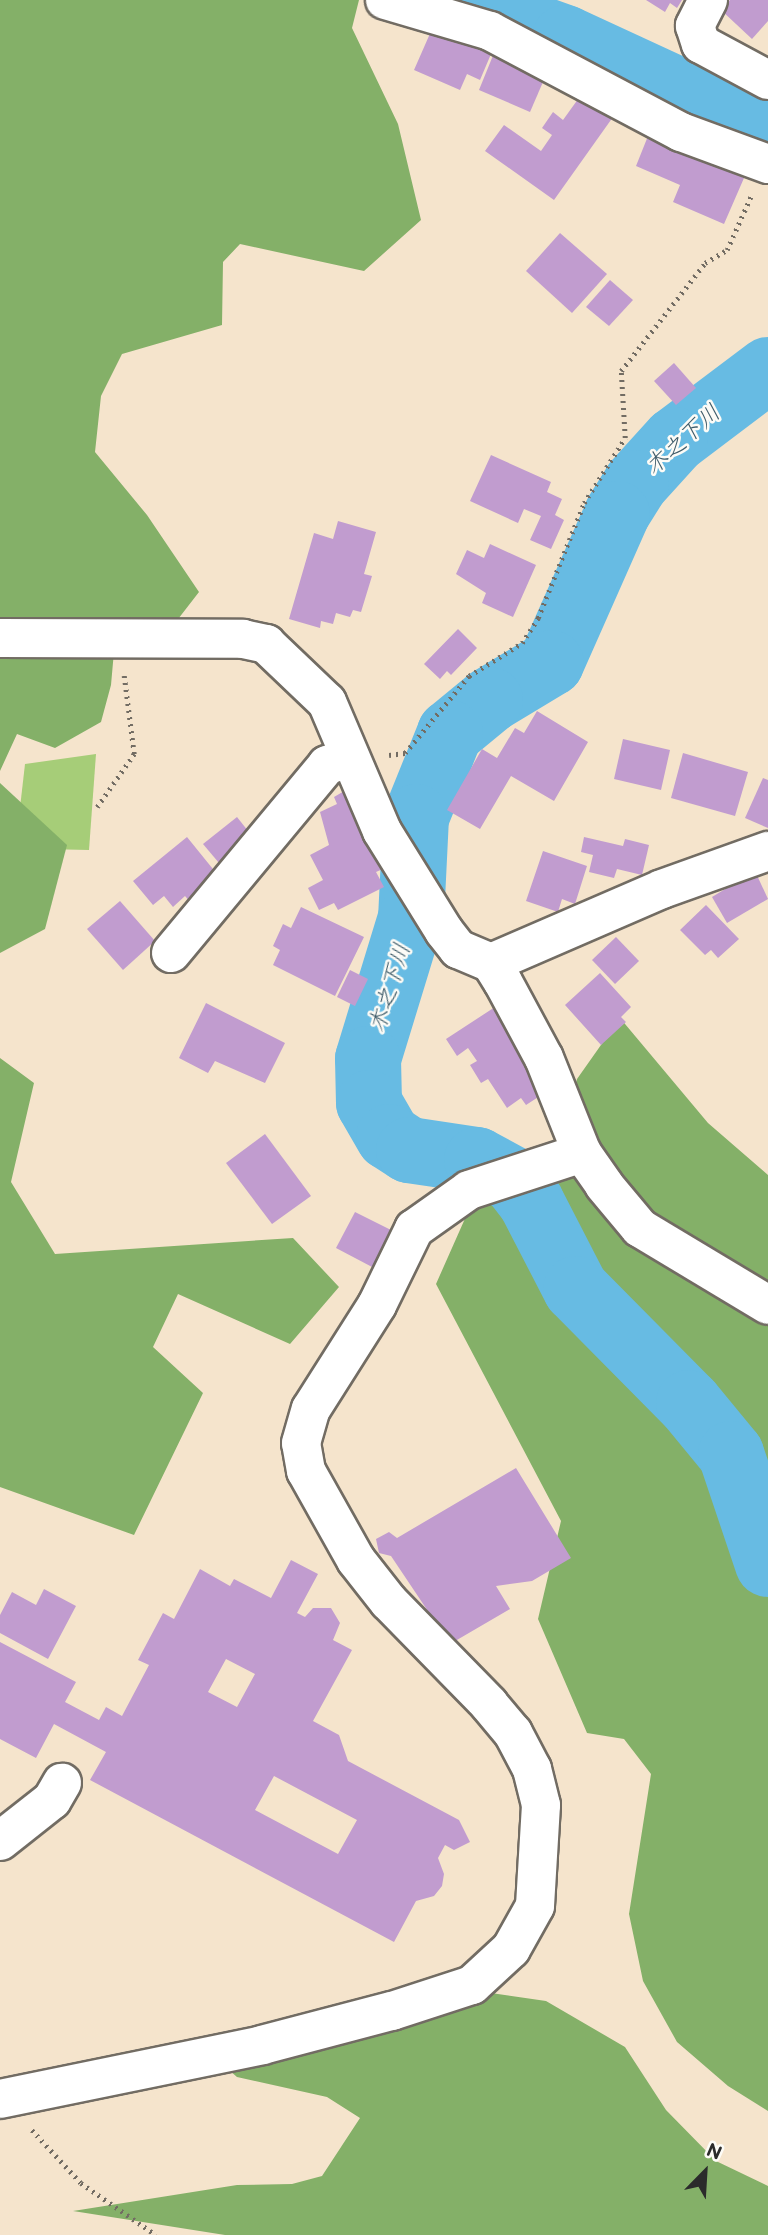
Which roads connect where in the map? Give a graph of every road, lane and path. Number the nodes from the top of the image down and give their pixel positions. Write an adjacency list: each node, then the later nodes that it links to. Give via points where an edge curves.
1 (385, 0): 4 (street, via 490,31 681,132)
2 (708, 0): 3 (street, via 695,26 701,44)
3 (768, 80)
4 (767, 164): 7 (path, via 727,250 705,263 621,371 625,438 584,503 538,618 522,643 469,676 405,754)
5 (0, 638): 7 (street, via 243,639 266,644 327,702)
6 (117, 668): 8 (path, via 126,679 134,754)
7 (350, 758): 10 (street, via 327,765); 11 (street, via 382,831 444,931 458,949)
8 (97, 807)
9 (768, 851): 11 (street, via 662,890)
10 (171, 953)
11 (491, 963): 12 (street, via 544,1058)
12 (573, 1156): 13 (street, via 640,1228); 16 (street, via 469,1189 414,1229 377,1305 311,1409 301,1443 306,1471 356,1560 389,1602 489,1704 513,1733 532,1769 541,1805 536,1906 511,1949 472,1985 262,2045)
13 (768, 1305)
14 (62, 1783): 15 (street, via 52,1801)
15 (0, 1841)
16 (13, 2098): 17 (path, via 33,2134 81,2183)
17 (156, 2235)

